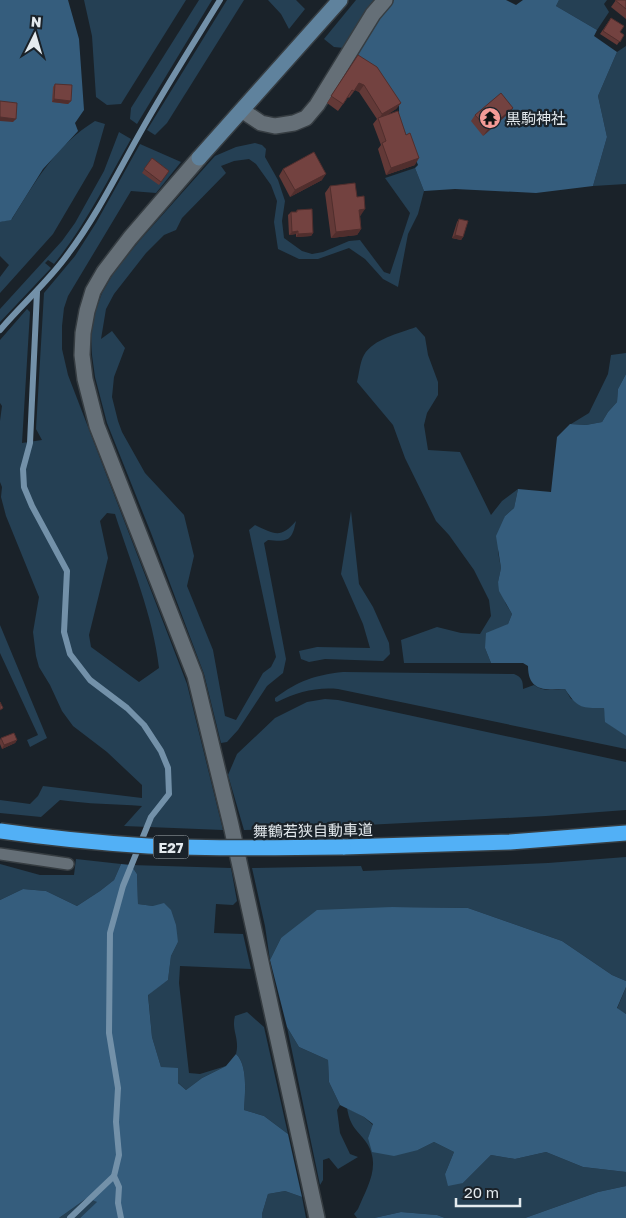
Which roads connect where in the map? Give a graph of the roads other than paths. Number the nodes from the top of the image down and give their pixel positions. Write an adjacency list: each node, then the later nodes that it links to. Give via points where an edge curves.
1 (340, 0): 3 (street)
2 (385, 0): 3 (street, via 306,118 275,126 261,123)
3 (243, 111): 8 (street, via 199,158 104,272 87,312 82,355 97,426 195,676)
4 (0, 831): 5 (highway, 舞鶴若狭自動車道 / E27, bridge, via 101,843 252,848 510,842)
5 (626, 833)
6 (0, 854): 7 (lane)
7 (68, 864)
8 (317, 1218)

